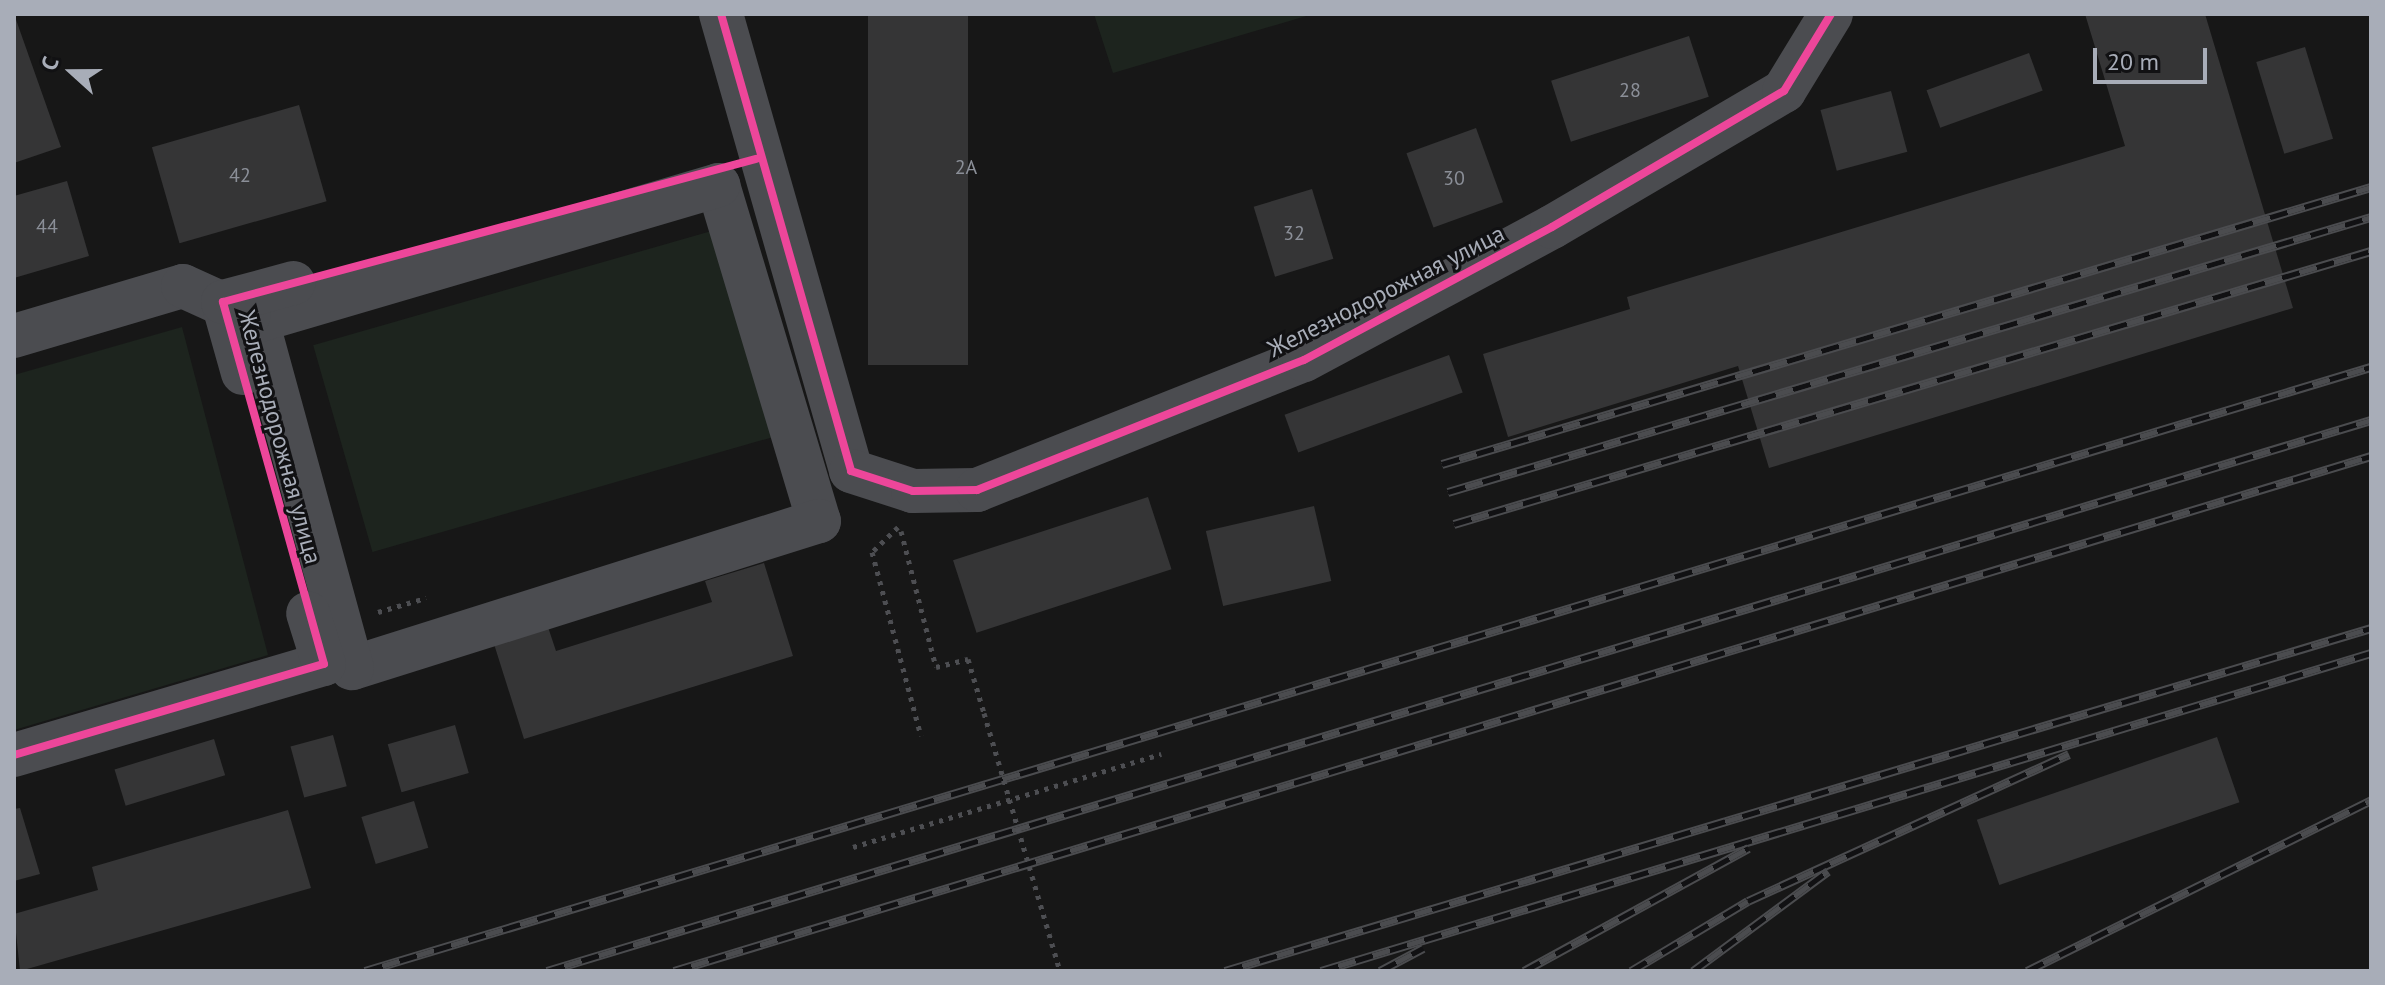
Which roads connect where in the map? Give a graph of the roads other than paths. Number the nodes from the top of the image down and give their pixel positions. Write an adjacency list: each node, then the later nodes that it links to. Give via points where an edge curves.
1 (721, 14): 3 (street)
2 (1831, 14): 3 (street, Железнодорожная улица, via 1784,91 1552,227 1304,360 977,490 913,491 851,471)
3 (756, 159): 4 (street, Железнодорожная улица)
4 (240, 312): 4 (street, via 352,668 819,521 718,185); 5 (street, via 183,286); 6 (street, Железнодорожная улица, via 324,664)
5 (14, 336)
6 (14, 755)

